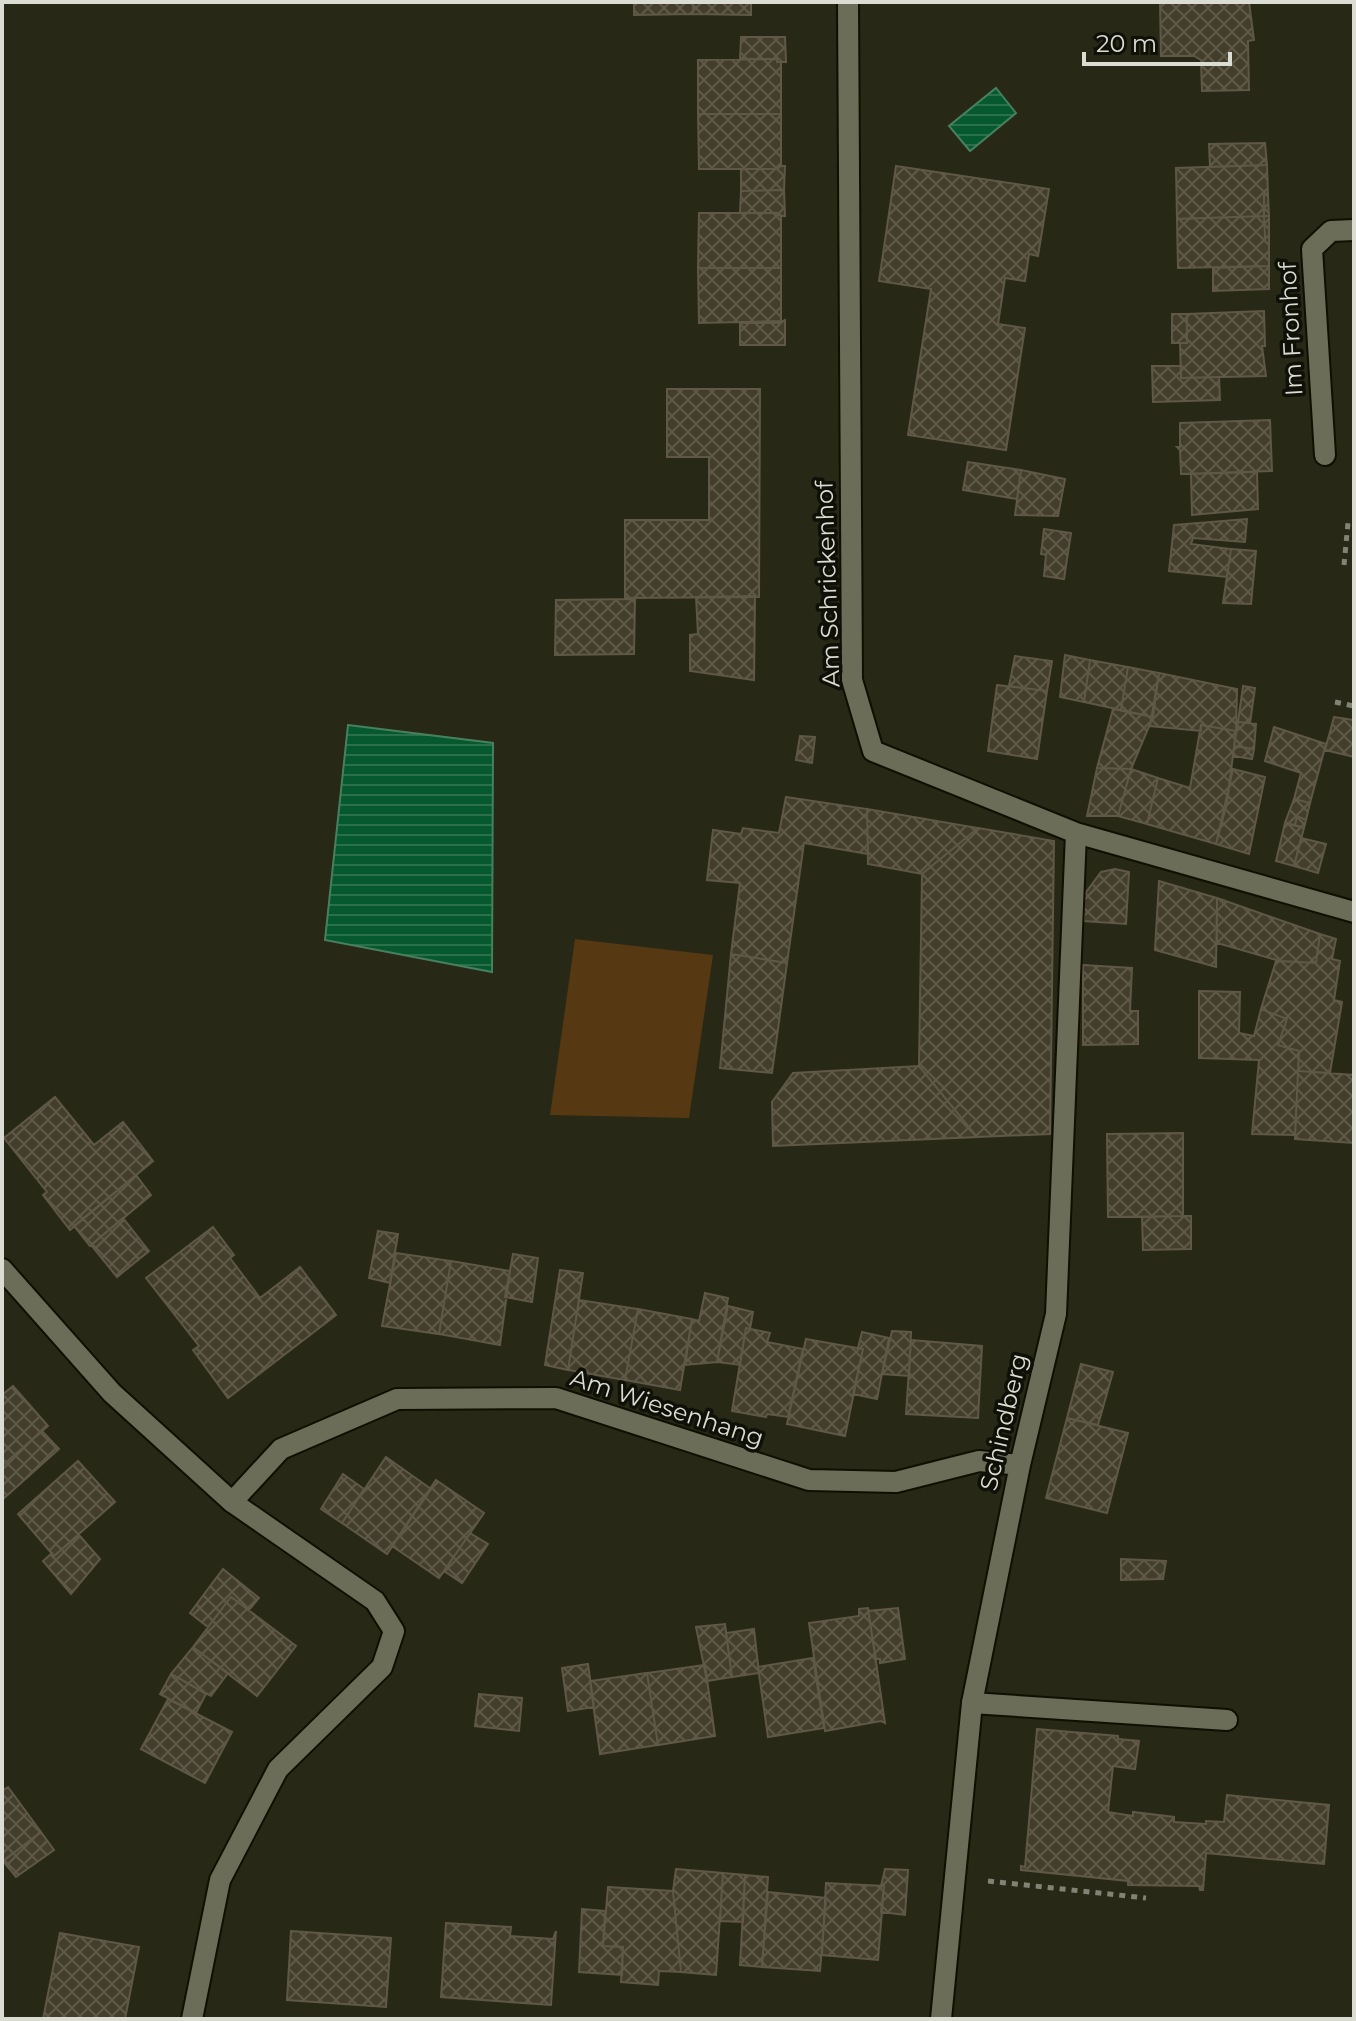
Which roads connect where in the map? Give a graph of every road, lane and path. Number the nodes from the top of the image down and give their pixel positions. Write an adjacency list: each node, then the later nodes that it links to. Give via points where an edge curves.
1 (848, 2): 8 (street, Am Schrickenhof, via 852,680 873,751)
2 (1354, 230): 3 (street, Im Fronhof, via 1331,231 1312,249)
3 (1325, 455)
4 (1354, 524): 5 (path, via 1348,523)
5 (1344, 565)
6 (1335, 702): 7 (path)
7 (1354, 706)
8 (1076, 833): 9 (street, Am Schrickenhof); 11 (street, Schindberg, via 1056,1314)
9 (1354, 912)
10 (2, 1269): 12 (street, via 112,1393)
11 (1020, 1465): 12 (street, Am Wiesenhang, via 979,1461 896,1482 809,1480 556,1398 397,1399 281,1449); 13 (street, Schindberg)
12 (232, 1502): 17 (street, via 375,1601 394,1631 382,1667 278,1769 220,1880)
13 (972, 1703): 14 (street); 15 (street, Schindberg)
14 (1227, 1720)
15 (955, 1878): 16 (path); 18 (street, Schindberg)
16 (1146, 1898)
17 (192, 2019)
18 (941, 2019)

